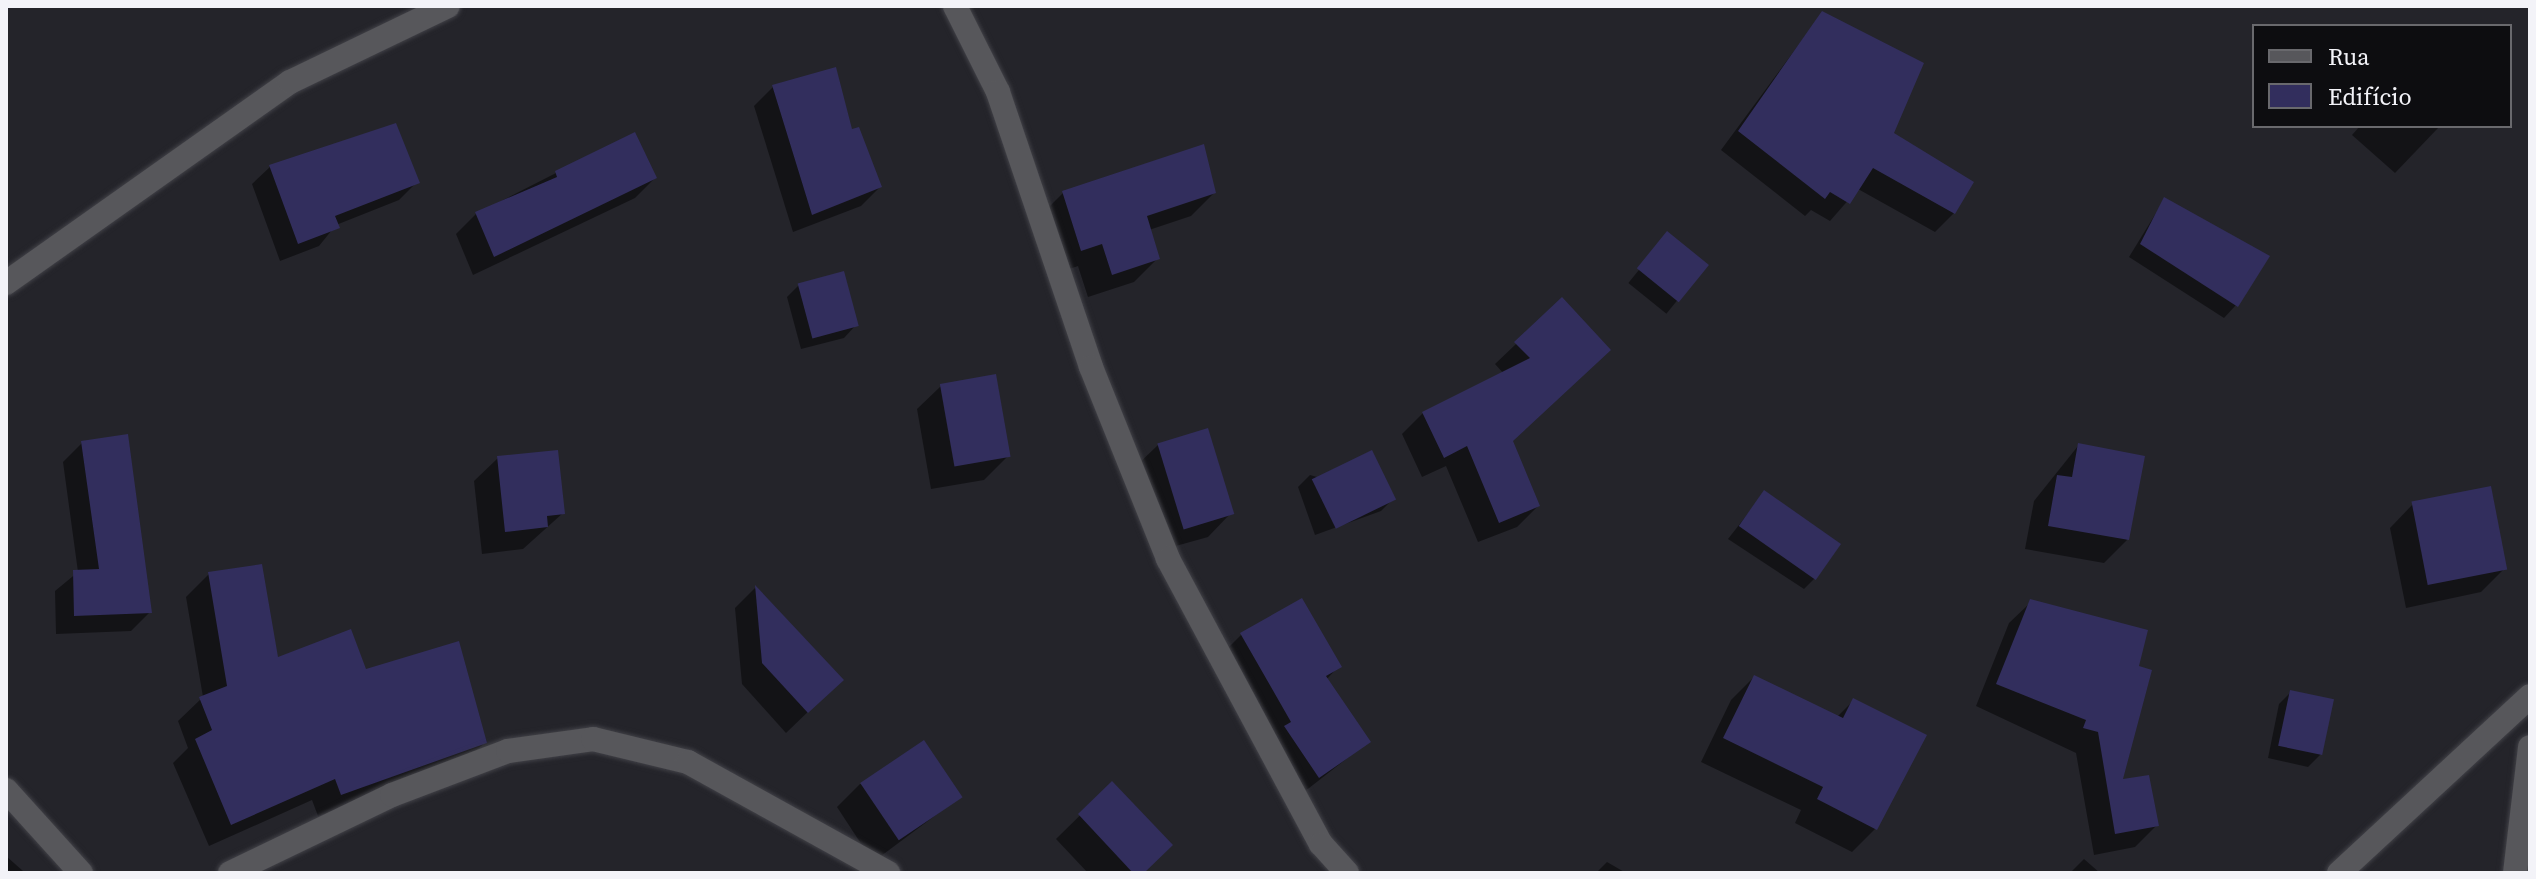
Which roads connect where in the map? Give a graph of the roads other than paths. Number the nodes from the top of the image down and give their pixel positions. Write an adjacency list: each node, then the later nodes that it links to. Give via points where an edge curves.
1 (448, 6): 3 (street, via 290,82)
2 (955, 6): 10 (street, via 998,92 1091,367 1168,559 1321,844)
3 (6, 283)
4 (2530, 696): 11 (street)
5 (2530, 747): 12 (street)
6 (6, 790): 7 (street)
7 (81, 873)
8 (230, 873): 9 (street, via 392,795 508,751 593,739 688,762)
9 (888, 873)
10 (1347, 873)
11 (2339, 873)
12 (2515, 873)

